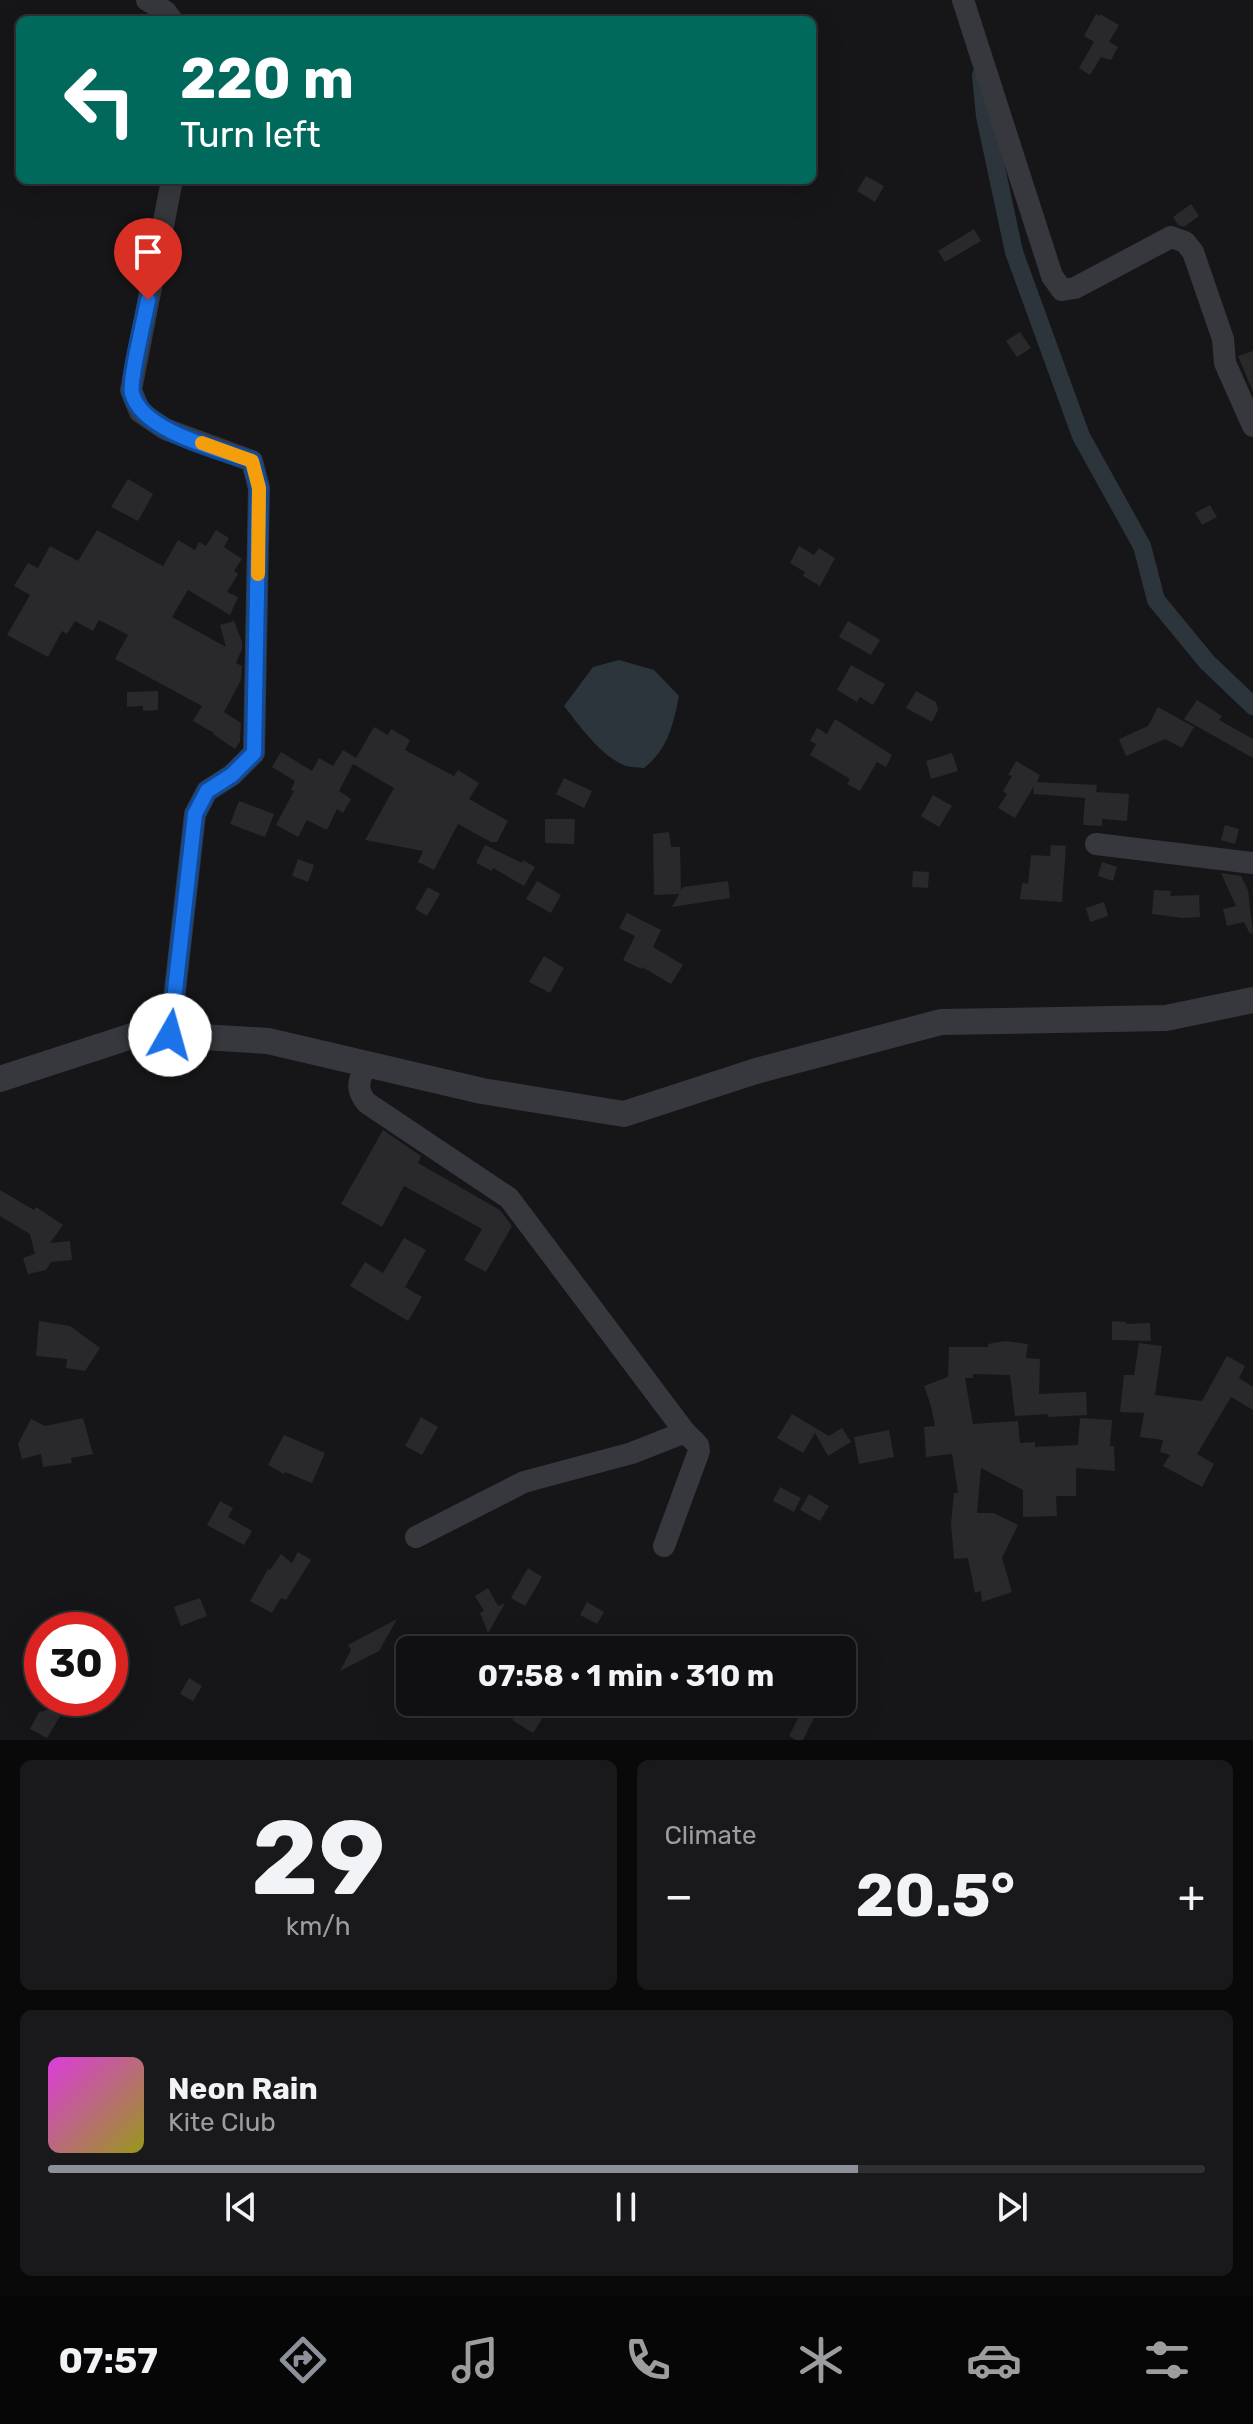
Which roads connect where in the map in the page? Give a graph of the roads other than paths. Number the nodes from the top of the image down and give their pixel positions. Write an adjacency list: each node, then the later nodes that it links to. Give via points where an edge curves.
1 (147, 0): 3 (street)
2 (963, 0): 5 (street, via 1052,276 1062,290 1075,288 1171,237 1185,242 1223,339 1225,363)
3 (169, 16)
4 (171, 184): 9 (street, via 131,390 140,412 165,429 252,461 259,488 254,753 207,791 195,814)
5 (1253, 425)
6 (1096, 844): 7 (street)
7 (1253, 863)
8 (1253, 1000): 10 (street, via 1166,1018 941,1022 756,1071 624,1114)
9 (170, 1035): 10 (street, via 268,1041); 11 (street, via 132,1036)
10 (365, 1065): 12 (street, via 360,1095 509,1198)
11 (0, 1079)
12 (685, 1432): 13 (street, via 632,1453 524,1482); 14 (street, via 699,1451)
13 (416, 1537)
14 (664, 1546)

